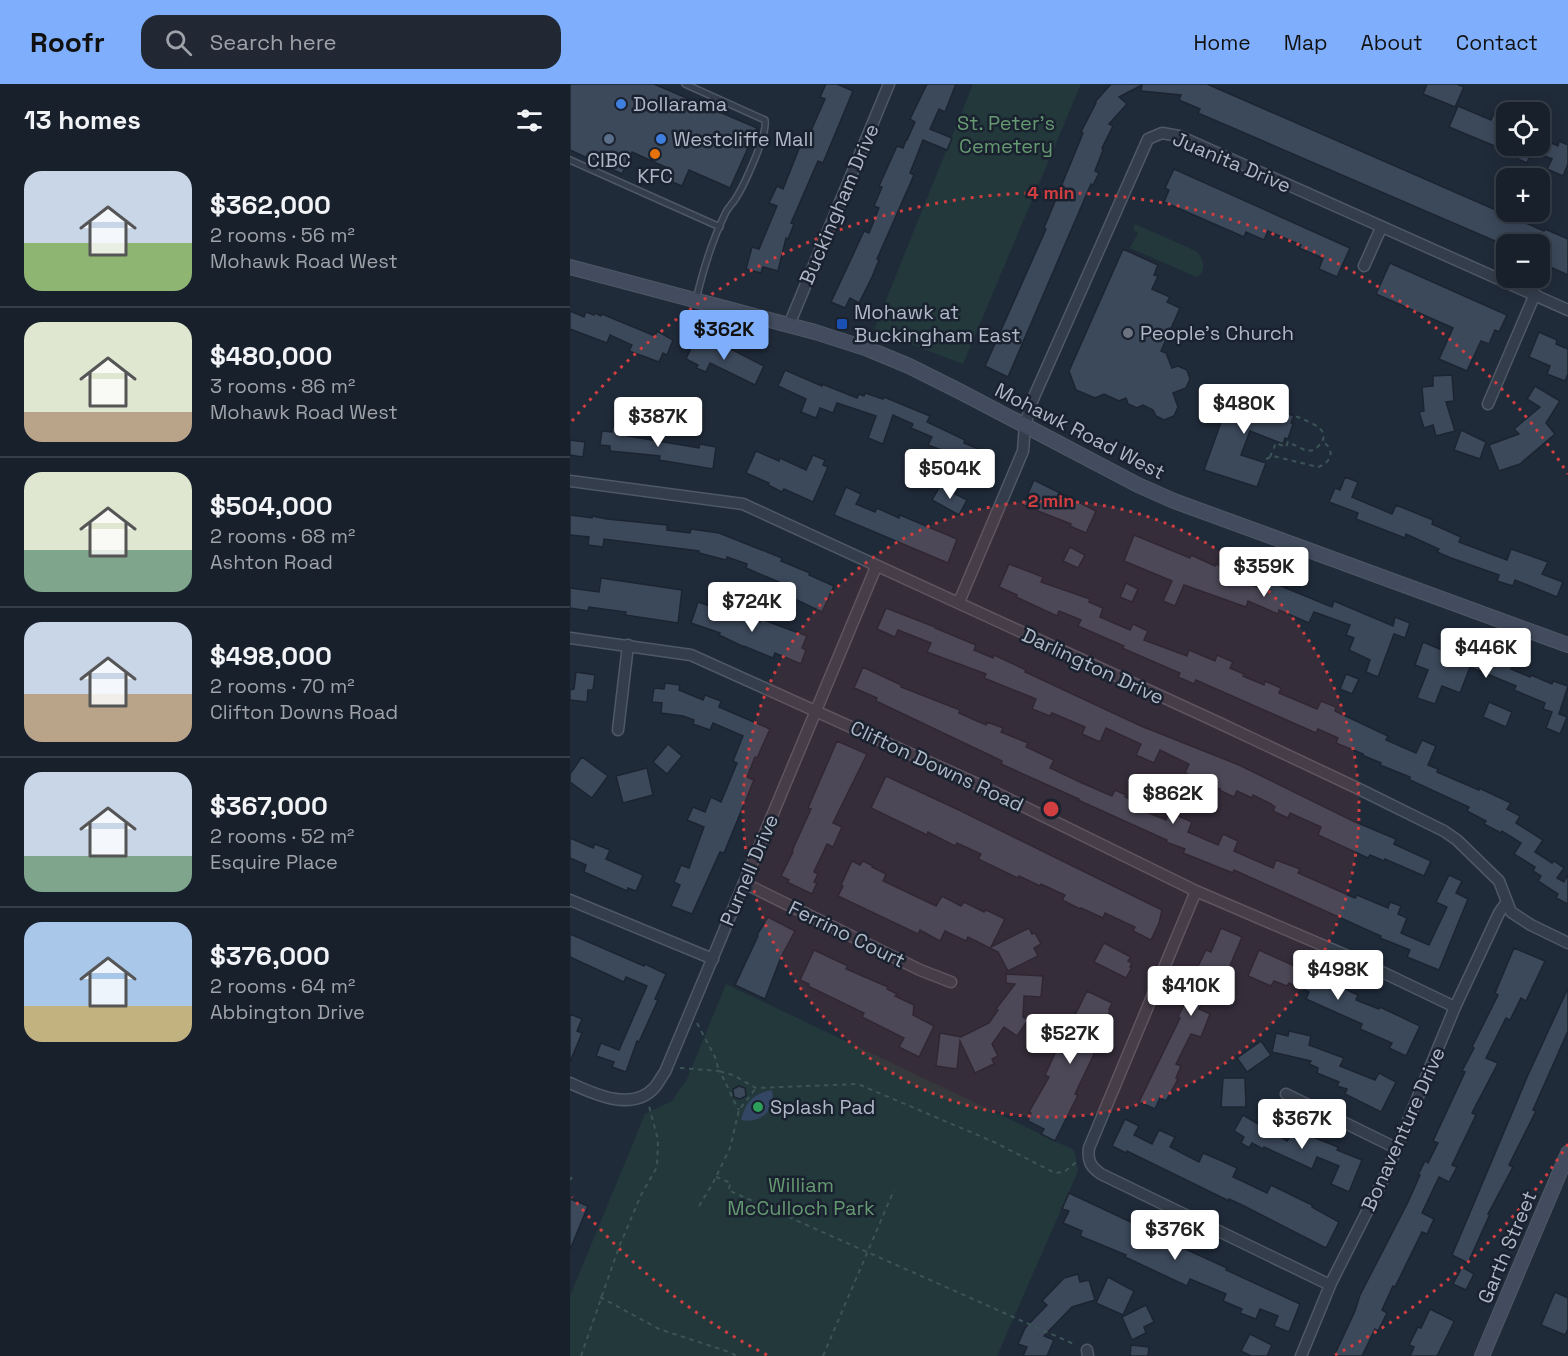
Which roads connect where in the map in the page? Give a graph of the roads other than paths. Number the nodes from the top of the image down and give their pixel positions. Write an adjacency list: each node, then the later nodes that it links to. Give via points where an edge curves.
1 (685, 84): 4 (lane, via 765,120 766,124)
2 (889, 84): 11 (street, Buckingham Drive)
3 (570, 160): 4 (lane)
4 (720, 227): 9 (lane, via 704,266)
5 (1382, 228): 6 (street); 8 (street, Juanita Drive); 13 (street, Juanita Drive, via 1179,136 1162,133 1148,139)
6 (1365, 266)
7 (570, 267): 9 (main road, Mohawk Road West)
8 (1535, 294): 10 (street, Juanita Drive); 12 (street)
9 (696, 300): 11 (main road, Mohawk Road West)
10 (1568, 310)
11 (789, 325): 13 (main road, Mohawk Road West, via 900,362)
12 (1488, 404)
13 (1025, 425): 16 (street, Juanita Drive, via 1023,451); 19 (main road, Mohawk Road West, via 1174,501)
14 (570, 481): 15 (street, Darlington Drive, via 743,504)
15 (876, 567): 16 (street, Darlington Drive); 20 (street, Purnell Drive)
16 (959, 602): 25 (street, Darlington Drive, via 1435,826 1456,840 1499,881)
17 (570, 638): 18 (street, Clifton Downs Road)
18 (628, 645): 20 (street, Clifton Downs Road, via 691,655); 21 (street)
19 (1568, 645)
20 (815, 710): 22 (street, Purnell Drive); 23 (street, Clifton Downs Road)
21 (618, 730)
22 (744, 883): 27 (street, Purnell Drive); 28 (street, Ferrino Court)
23 (1196, 891): 29 (street, Clifton Downs Road); 34 (street, via 1088,1157 1092,1168 1101,1174)
24 (570, 900): 27 (street)
25 (1506, 903): 26 (street, Darlington Drive, via 1520,919); 29 (street, Bonaventure Drive)
26 (1568, 943)
27 (713, 959): 30 (street, Purnell Drive, via 668,1065 654,1088 643,1096 614,1100)
28 (951, 982)
29 (1455, 1007): 32 (street, Bonaventure Drive)
30 (570, 1083)
31 (1286, 1094): 32 (street)
32 (1396, 1148): 34 (street, Bonaventure Drive)
33 (1568, 1153): 36 (main road, Garth Street)
34 (1330, 1285): 35 (street, Bonaventure Drive)
35 (1301, 1356)
36 (1482, 1356)

